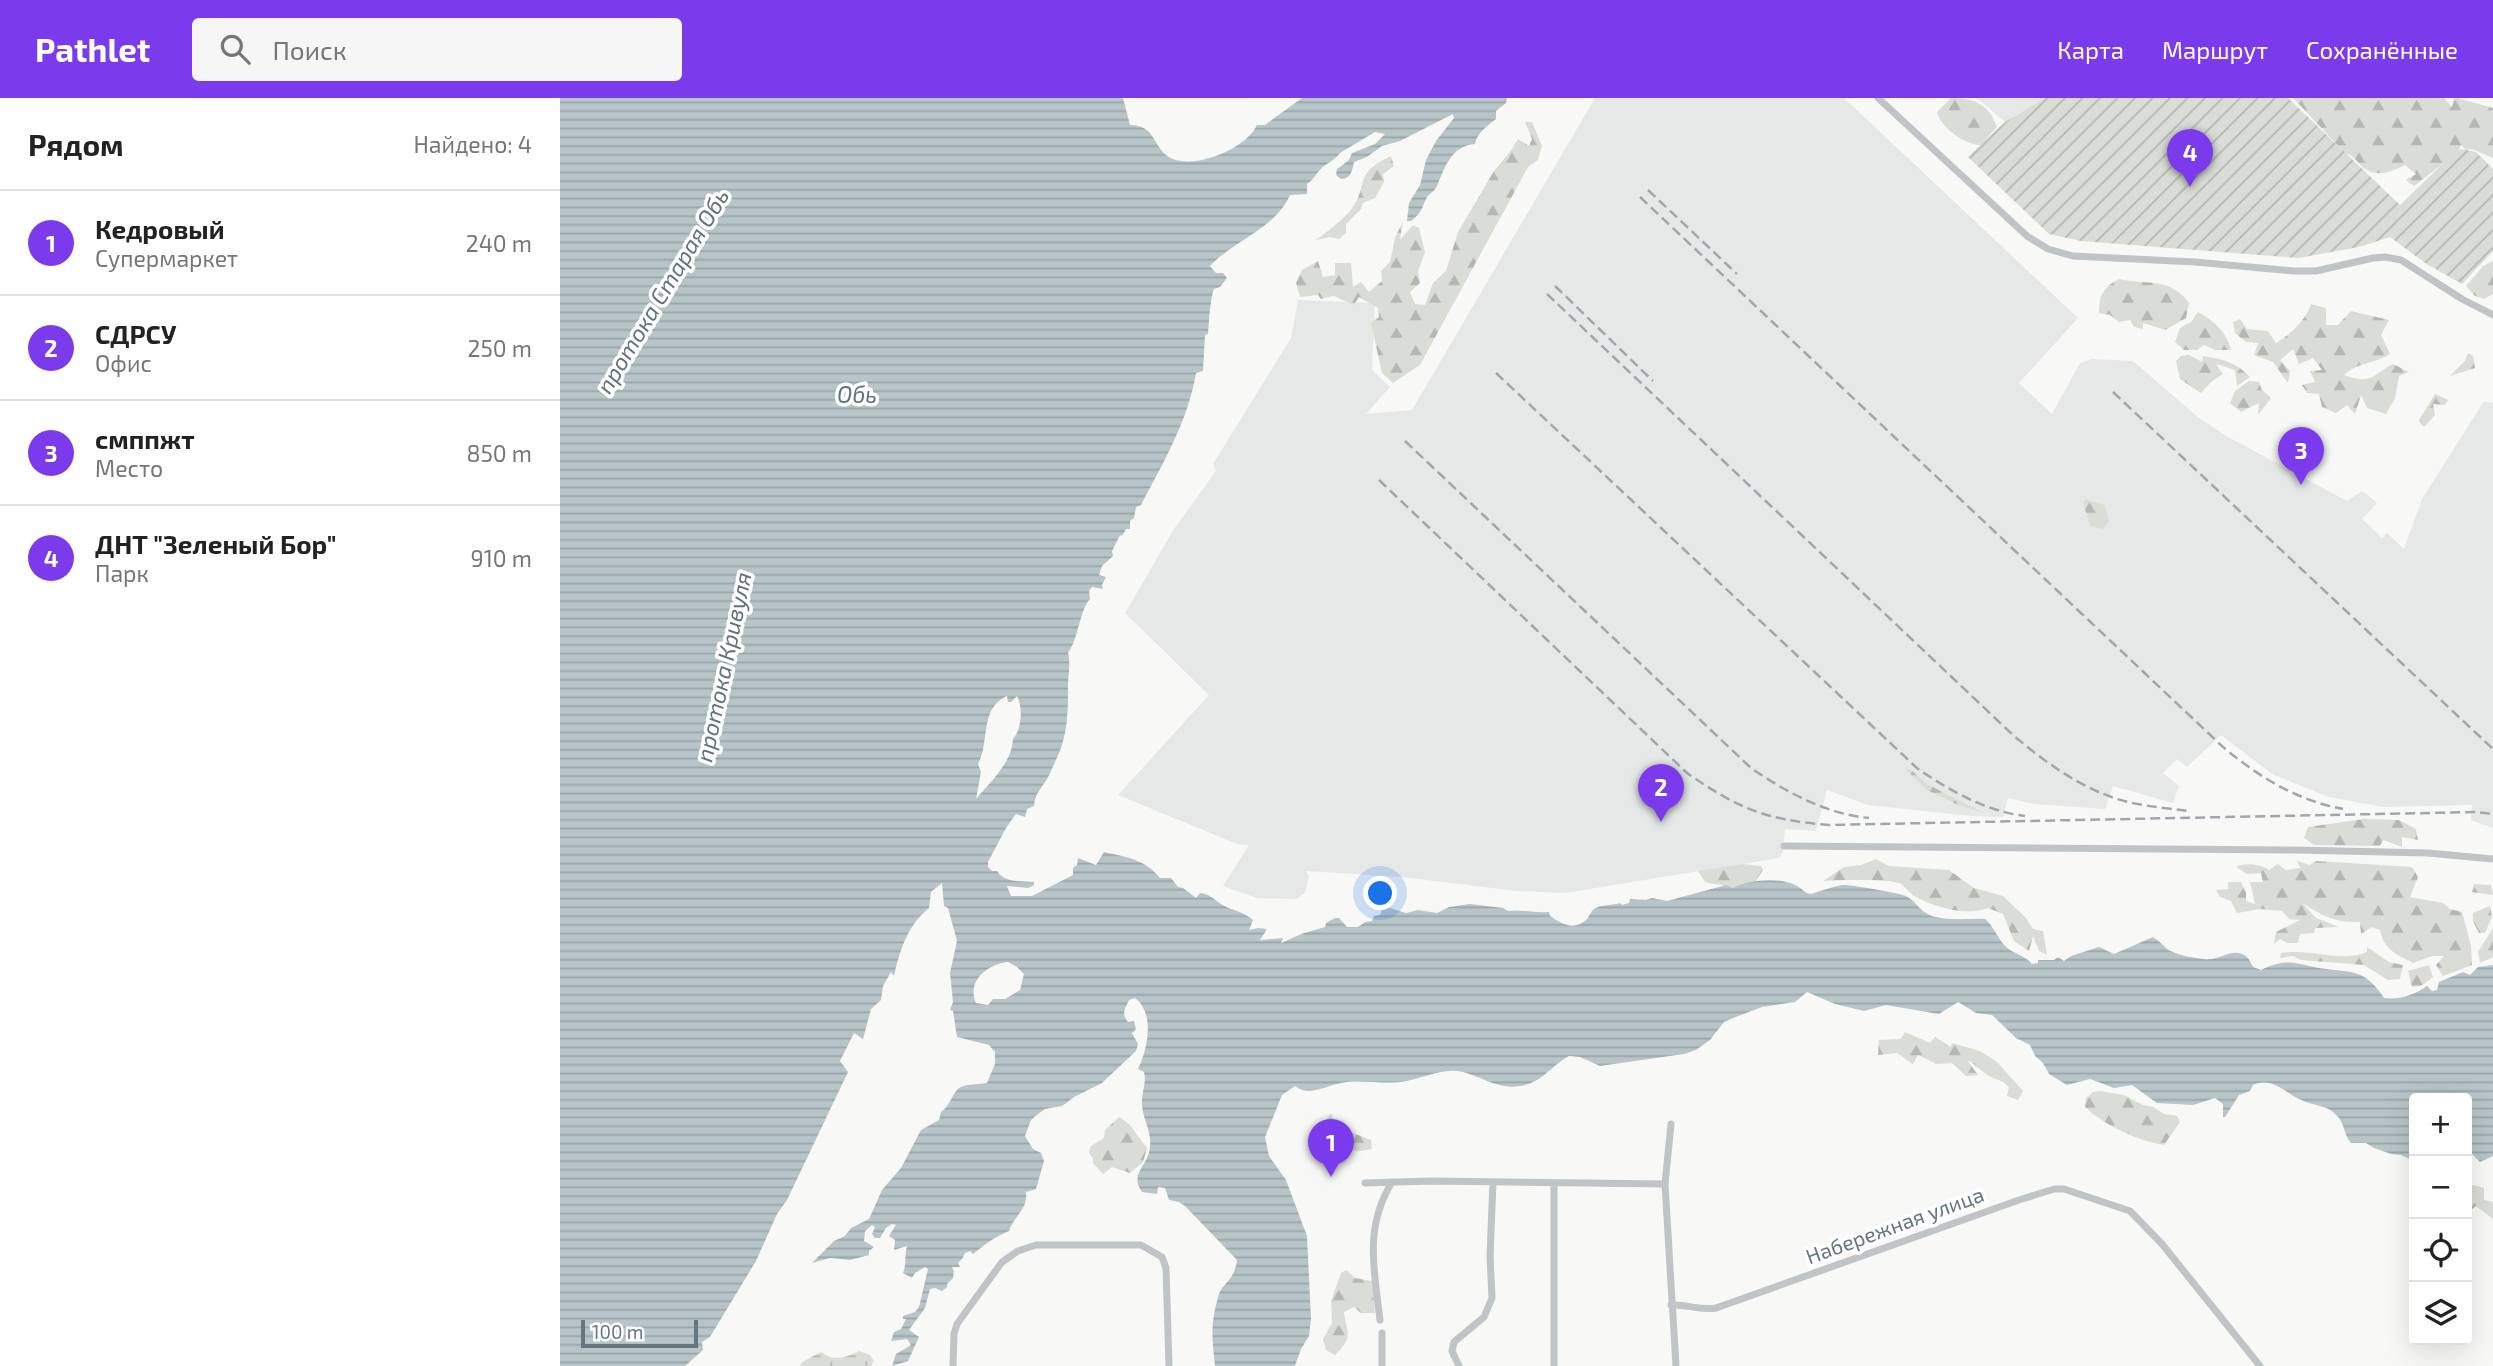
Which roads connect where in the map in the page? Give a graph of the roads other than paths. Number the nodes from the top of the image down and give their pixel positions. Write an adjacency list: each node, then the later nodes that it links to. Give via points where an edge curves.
1 (1878, 98): 2 (street, via 2027,236 2048,249 2073,256 2306,272 2391,258)
2 (2493, 315)
3 (1784, 846): 4 (street, via 2308,850)
4 (2493, 859)
5 (1671, 1124): 10 (street)
6 (1365, 1182): 7 (street)
7 (1392, 1182): 8 (street); 12 (street, via 1374,1230)
8 (1493, 1182): 9 (street); 17 (street, via 1492,1298 1484,1317 1454,1342 1452,1351)
9 (1554, 1184): 10 (street); 18 (street)
10 (1665, 1184): 11 (street)
11 (1671, 1305): 19 (street); 20 (street, Набережная улица, via 1716,1308 2054,1189 2130,1211)
12 (1380, 1320)
13 (1382, 1333): 16 (street)
14 (953, 1366): 15 (street, via 957,1324 1002,1262 1036,1245 1060,1244 1142,1245 1162,1257)
15 (1169, 1366)
16 (1382, 1366)
17 (1459, 1366)
18 (1554, 1366)
19 (1676, 1366)
20 (2260, 1366)

